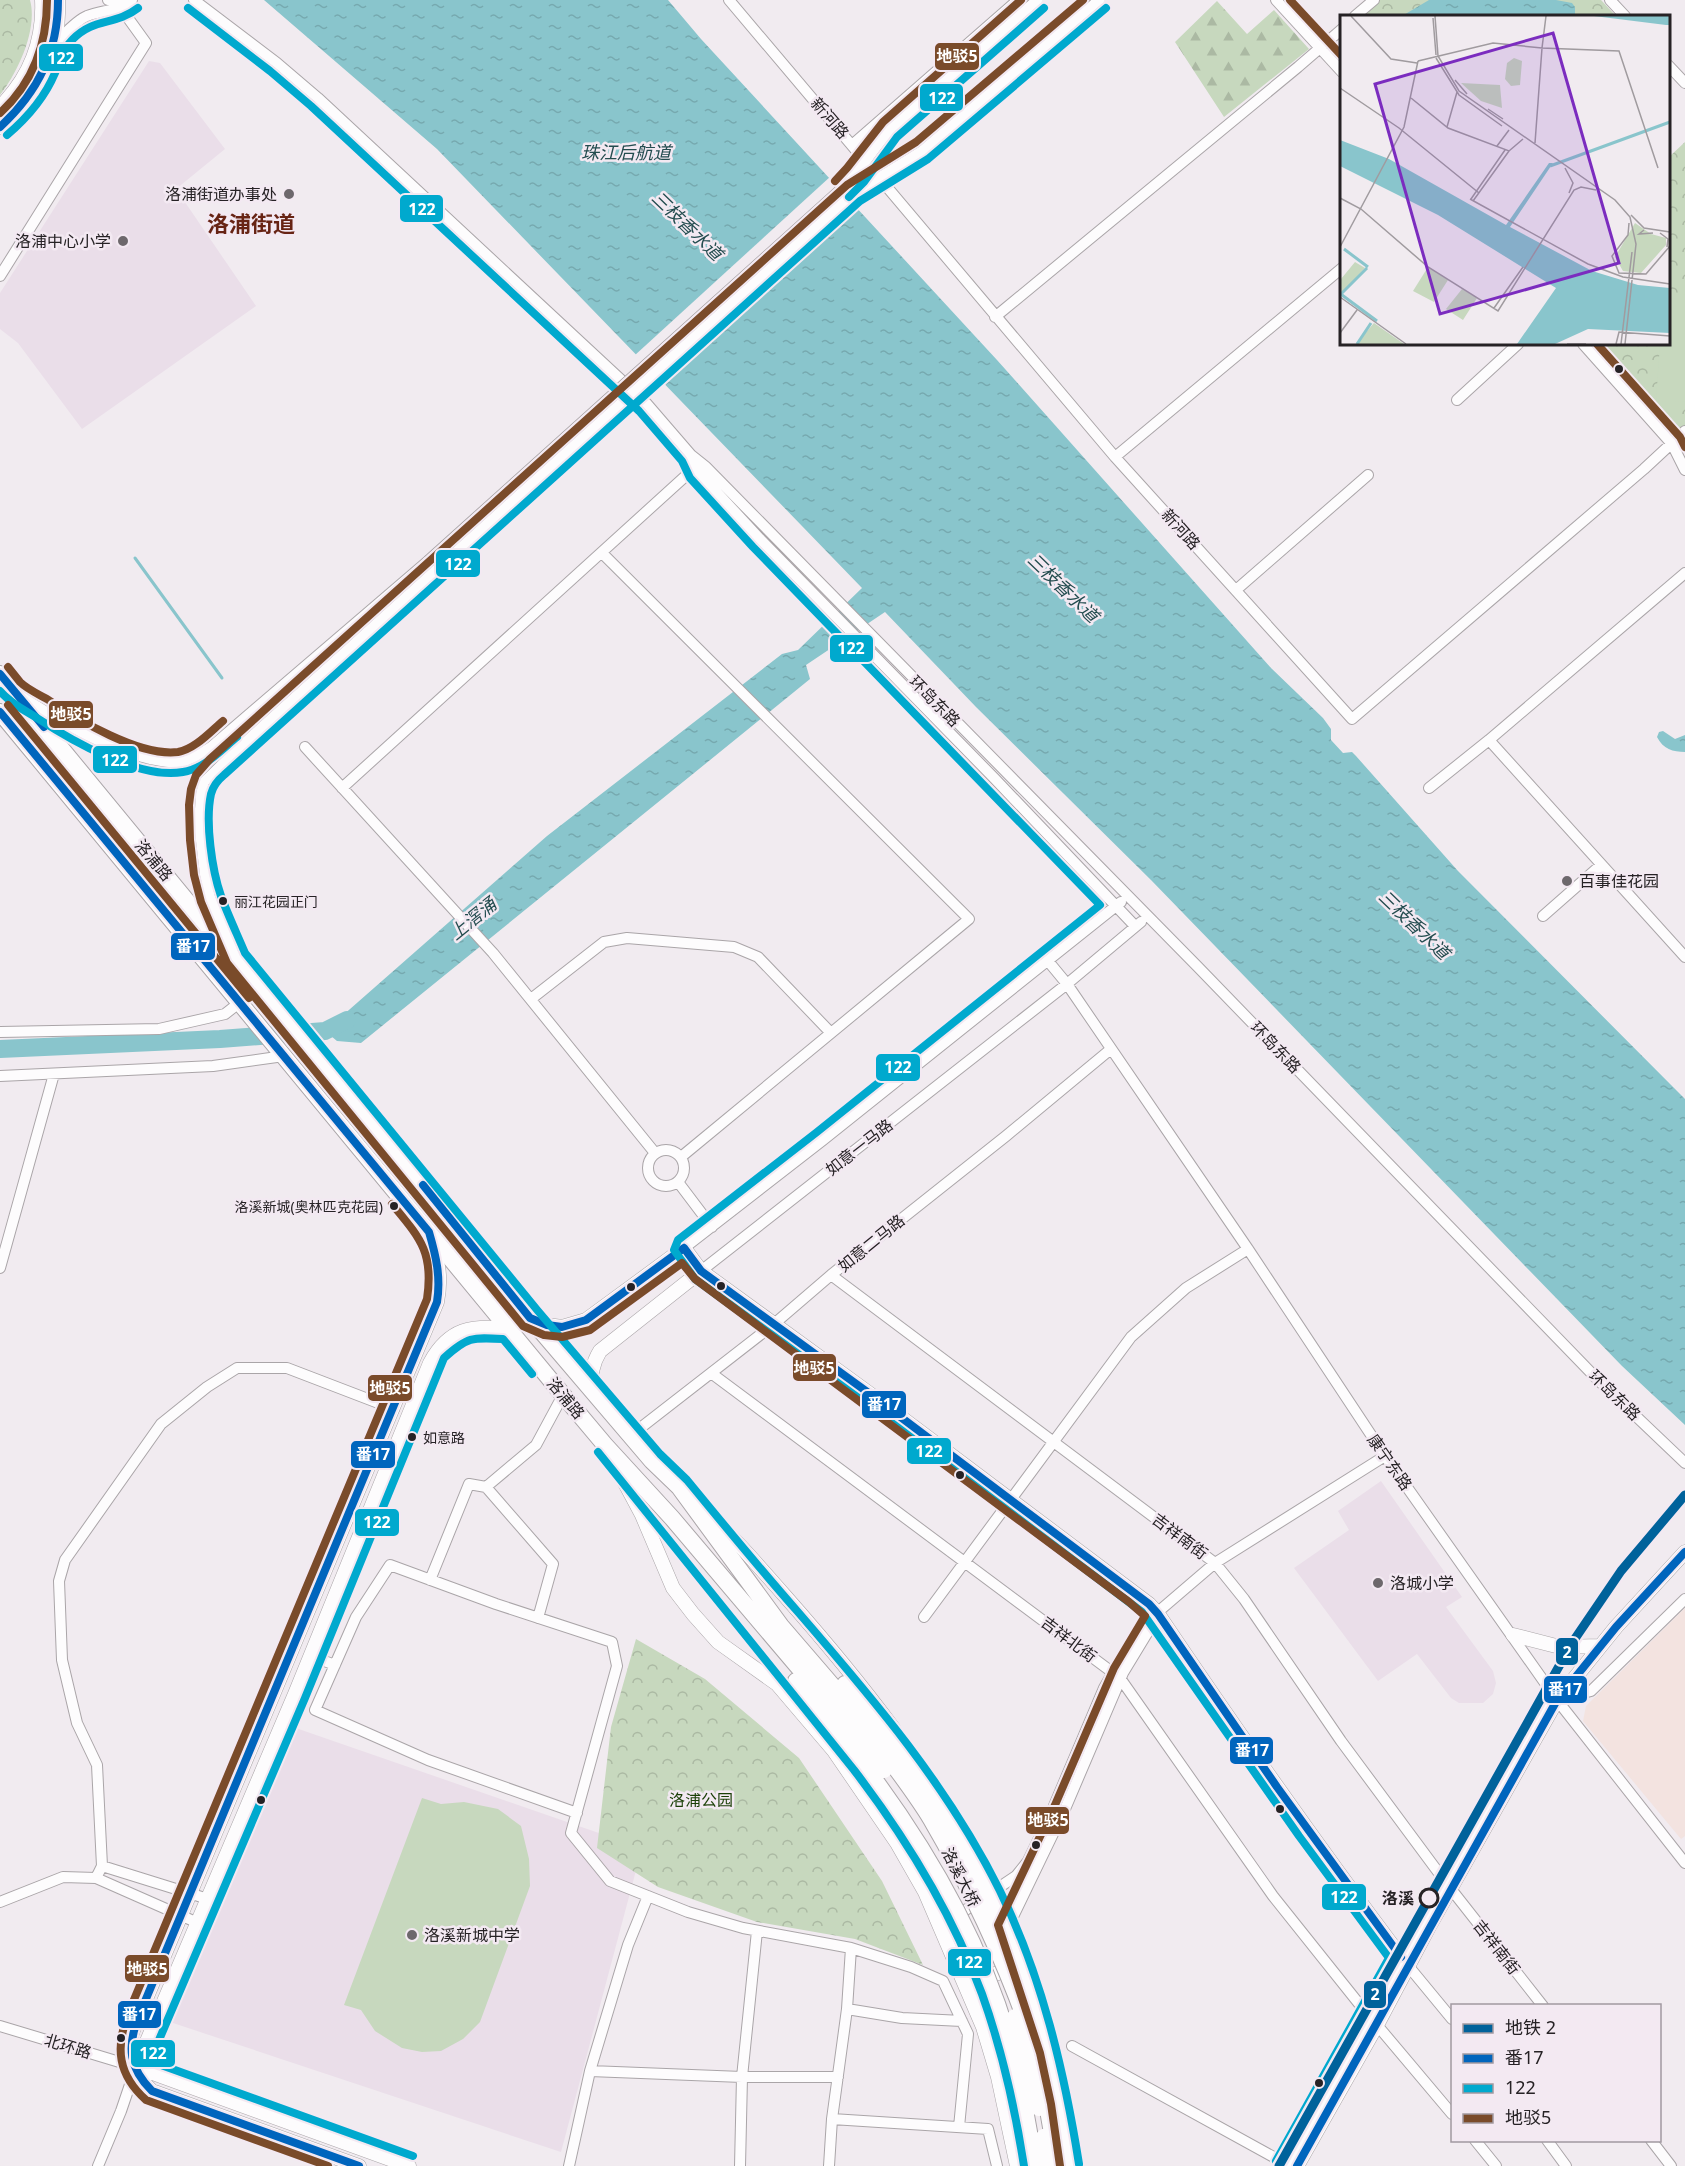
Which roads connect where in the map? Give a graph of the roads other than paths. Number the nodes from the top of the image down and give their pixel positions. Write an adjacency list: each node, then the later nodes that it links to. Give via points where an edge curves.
1 (42, 0): 21 (main road, via 35,53 19,86)
2 (58, 0): 16 (main road)
3 (108, 0): 12 (street)
4 (194, 0): 39 (street, via 327,106 639,397)
5 (729, 0): 23 (street, 新河路)
6 (1018, 0): 23 (street)
7 (1037, 0): 41 (street, bridge, via 890,130 856,176 428,561 211,747 181,762 163,762 115,749 75,730)
8 (1099, 0): 54 (street, bridge, via 921,151 854,194 204,782 199,824 205,875 210,897)
9 (1276, 0): 17 (street)
10 (1374, 0): 13 (street)
11 (1610, 0): 14 (street)
12 (129, 3): 16 (street, via 83,18); 25 (street, via 128,18 146,43)
13 (1356, 15)
14 (1624, 15)
15 (1340, 30): 17 (street)
16 (54, 44): 22 (main road, via 35,88)
17 (1320, 48): 19 (street); 26 (street)
18 (1670, 67): 20 (street)
19 (1340, 71)
20 (1685, 83)
21 (0, 107)
22 (0, 127)
23 (852, 145): 26 (street, 新河路)
24 (1340, 269): 32 (street)
25 (0, 276)
26 (995, 317): 32 (street, 新河路)
27 (1517, 345): 29 (street)
28 (1584, 345): 31 (street)
29 (1457, 400)
30 (1685, 431): 31 (street, 新河路)
31 (1672, 444): 33 (street); 38 (street, 新河路, via 1352,719)
32 (1115, 457): 38 (street, 新河路)
33 (1685, 470)
34 (690, 472): 36 (street)
35 (1368, 475): 38 (street)
36 (602, 553): 45 (street); 60 (street, via 969,919)
37 (1685, 573): 43 (street)
38 (1236, 590)
39 (862, 635): 48 (street, 环岛东路); 49 (street, 环岛东路)
40 (0, 674): 41 (highway, 洛浦路)
41 (14, 691): 54 (highway, 洛浦路)
42 (0, 712): 58 (highway, 洛浦路)
43 (1489, 740): 46 (street); 47 (street)
44 (305, 747): 45 (street)
45 (342, 788): 57 (street)
46 (1429, 789)
47 (1601, 865): 51 (street); 53 (street)
48 (1128, 896): 49 (street, 如意一马路); 50 (street, 环岛东路)
49 (1116, 906): 52 (street, 环岛东路); 55 (street, 如意一马路)
50 (1148, 916): 52 (street, 如意一马路); 86 (street, 环岛东路, via 1600,1382)
51 (1543, 916)
52 (1136, 926): 56 (street, 如意一马路)
53 (1685, 957)
54 (236, 958): 75 (highway, 洛浦路)
55 (1047, 961): 56 (street, 康宁东路); 68 (street, 如意一马路)
56 (1067, 984): 61 (street, 康宁东路); 73 (street, 如意一马路)
57 (531, 999): 60 (street, via 604,942 627,938 734,948 758,957); 65 (street)
58 (239, 1003): 59 (street, via 225,1014 159,1029); 62 (highway, 洛浦路)
59 (0, 1032)
60 (831, 1033): 66 (street)
61 (1111, 1049): 71 (street, 康宁东路); 74 (street, 如意二马路)
62 (284, 1056): 63 (street, via 213,1066); 69 (highway, 洛浦路)
63 (54, 1074): 64 (street); 72 (street)
64 (0, 1076)
65 (655, 1153): 66 (street, via 669,1149); 67 (street, via 648,1165 652,1179 664,1186)
66 (681, 1157): 67 (street, via 685,1170)
67 (678, 1182): 68 (street)
68 (712, 1227): 70 (street, 如意一马路)
69 (429, 1232): 77 (highway, 洛浦路); 81 (main road, via 440,1267 440,1290)
70 (684, 1248): 73 (main road); 75 (main road, 如意一马路, via 586,1320 562,1327)
71 (1248, 1249): 83 (street, via 1186,1288 1131,1337); 85 (street, 康宁东路)
72 (0, 1268)
73 (701, 1270): 76 (main road); 79 (main road, 如意一马路, via 600,1351 591,1372)
74 (831, 1275): 76 (street, 如意二马路); 83 (street, 吉祥南街)
75 (530, 1318): 79 (highway, 洛浦路)
76 (774, 1324): 78 (street, 如意二马路); 89 (main road)
77 (508, 1329): 80 (highway, 洛浦路); 100 (main road, via 470,1329 456,1334 436,1352)
78 (711, 1373): 82 (street, 如意二马路); 91 (street, 吉祥北街)
79 (591, 1390): 82 (highway, 洛浦路)
80 (563, 1395): 84 (highway, 洛浦路); 87 (street, via 536,1445)
81 (394, 1409): 108 (street, via 287,1368 237,1368 161,1424 65,1560 59,1581 62,1660 77,1723 97,1765); 113 (main road)
82 (630, 1436): 88 (highway, 洛浦路)
83 (1053, 1441): 89 (street); 92 (street, 吉祥南街)
84 (605, 1445): 104 (highway, via 735,1605); 112 (main road, 洛浦路, via 642,1515 673,1588 718,1642 777,1684 834,1751)
85 (1385, 1456): 92 (street); 98 (street, 康宁东路)
86 (1685, 1462)
87 (486, 1487): 93 (street, via 469,1484); 97 (street, via 552,1564)
88 (679, 1487): 104 (highway); 107 (main road, 洛浦路, via 740,1544 846,1668 914,1757)
89 (1010, 1499): 91 (street); 95 (main road)
90 (1685, 1552): 99 (main road)
91 (965, 1562): 96 (street); 102 (street, 吉祥北街)
92 (1215, 1563): 95 (street); 110 (street, 吉祥南街)
93 (430, 1580): 97 (street); 101 (street, via 390,1565 356,1617)
94 (1685, 1599): 103 (street, via 1591,1691)
95 (1158, 1614): 102 (street, via 1138,1629); 123 (main road, via 1218,1704)
96 (924, 1617)
97 (538, 1618): 105 (street, via 612,1642 617,1666)
98 (1513, 1635): 99 (main road, via 1560,1647); 103 (street, 康宁东路)
99 (1600, 1646): 103 (main road)
100 (311, 1656): 101 (street); 115 (main road)
101 (335, 1665): 105 (street, via 315,1710 428,1760)
102 (1116, 1675): 111 (street, via 1032,1854 1016,1875); 119 (street, via 1065,1809); 129 (street, 吉祥北街, via 1273,1896)
103 (1557, 1700): 106 (street, 康宁东路); 110 (main road, via 1534,1720 1497,1781)
104 (871, 1743): 151 (highway, bridge, via 982,1966 1016,2065); 152 (highway, 洛溪大桥, bridge, via 921,1824 984,1940 1006,1992 1023,2040); 153 (highway, 洛溪大桥, bridge, via 930,1818 1015,1990 1042,2080); 154 (highway, bridge, via 943,1813 998,1914 1027,1987 1046,2050)
105 (577, 1813): 114 (street, via 571,1833 610,1881)
106 (1683, 1856)
107 (978, 1859): 111 (main road, 洛浦路); 112 (main road, via 977,1871 967,1884 934,1899)
108 (102, 1866): 109 (street); 113 (street)
109 (96, 1878): 116 (street, via 63,1877); 117 (street)
110 (1448, 1885): 123 (main road); 126 (street, 吉祥南街)
111 (994, 1890): 119 (main road, 洛浦路); 121 (street, via 964,1911)
112 (925, 1892): 121 (main road, 洛浦路)
113 (190, 1894): 115 (street); 117 (main road)
114 (648, 1896): 120 (street, via 688,1912); 134 (street, via 628,1945)
115 (208, 1899): 118 (main road)
116 (0, 1902)
117 (181, 1916): 118 (street); 133 (main road, via 131,2036)
118 (198, 1923): 133 (main road)
119 (1008, 1927): 124 (main road, 洛浦路)
120 (757, 1931): 122 (street); 135 (street)
121 (944, 1935): 125 (main road, 洛浦路)
122 (851, 1948): 127 (street); 130 (street, via 912,1966 943,1981)
123 (1404, 1961): 128 (street); 129 (main road)
124 (1022, 1963): 125 (main road); 154 (main road, 洛浦路, via 1050,2050)
125 (966, 1986): 150 (main road, 洛浦路, via 991,2052)
126 (1541, 2004)
127 (847, 2009): 130 (street, via 902,2018); 136 (street)
128 (1451, 2018)
129 (1372, 2020): 137 (street, 吉祥北街); 155 (main road)
130 (962, 2021): 139 (street, via 968,2034)
131 (0, 2026): 133 (street, 北环路)
132 (1072, 2046): 155 (street)
133 (136, 2067): 143 (street); 144 (main road, via 152,2091); 145 (main road, 北环路)
134 (590, 2071): 135 (street); 146 (street)
135 (742, 2077): 136 (street); 147 (street)
136 (838, 2077): 138 (street)
137 (1451, 2113)
138 (832, 2119): 139 (street); 148 (street)
139 (959, 2127): 149 (street, via 988,2129)
140 (1477, 2142): 156 (street)
141 (1548, 2142): 157 (street)
142 (1653, 2142): 158 (street)
143 (98, 2166)
144 (359, 2166)
145 (409, 2166)
146 (568, 2166)
147 (740, 2166)
148 (829, 2166)
149 (998, 2166)
150 (1017, 2166)
151 (1035, 2166)
152 (1049, 2166)
153 (1058, 2166)
154 (1070, 2166)
155 (1290, 2166)
156 (1496, 2166)
157 (1566, 2166)
158 (1671, 2166)

